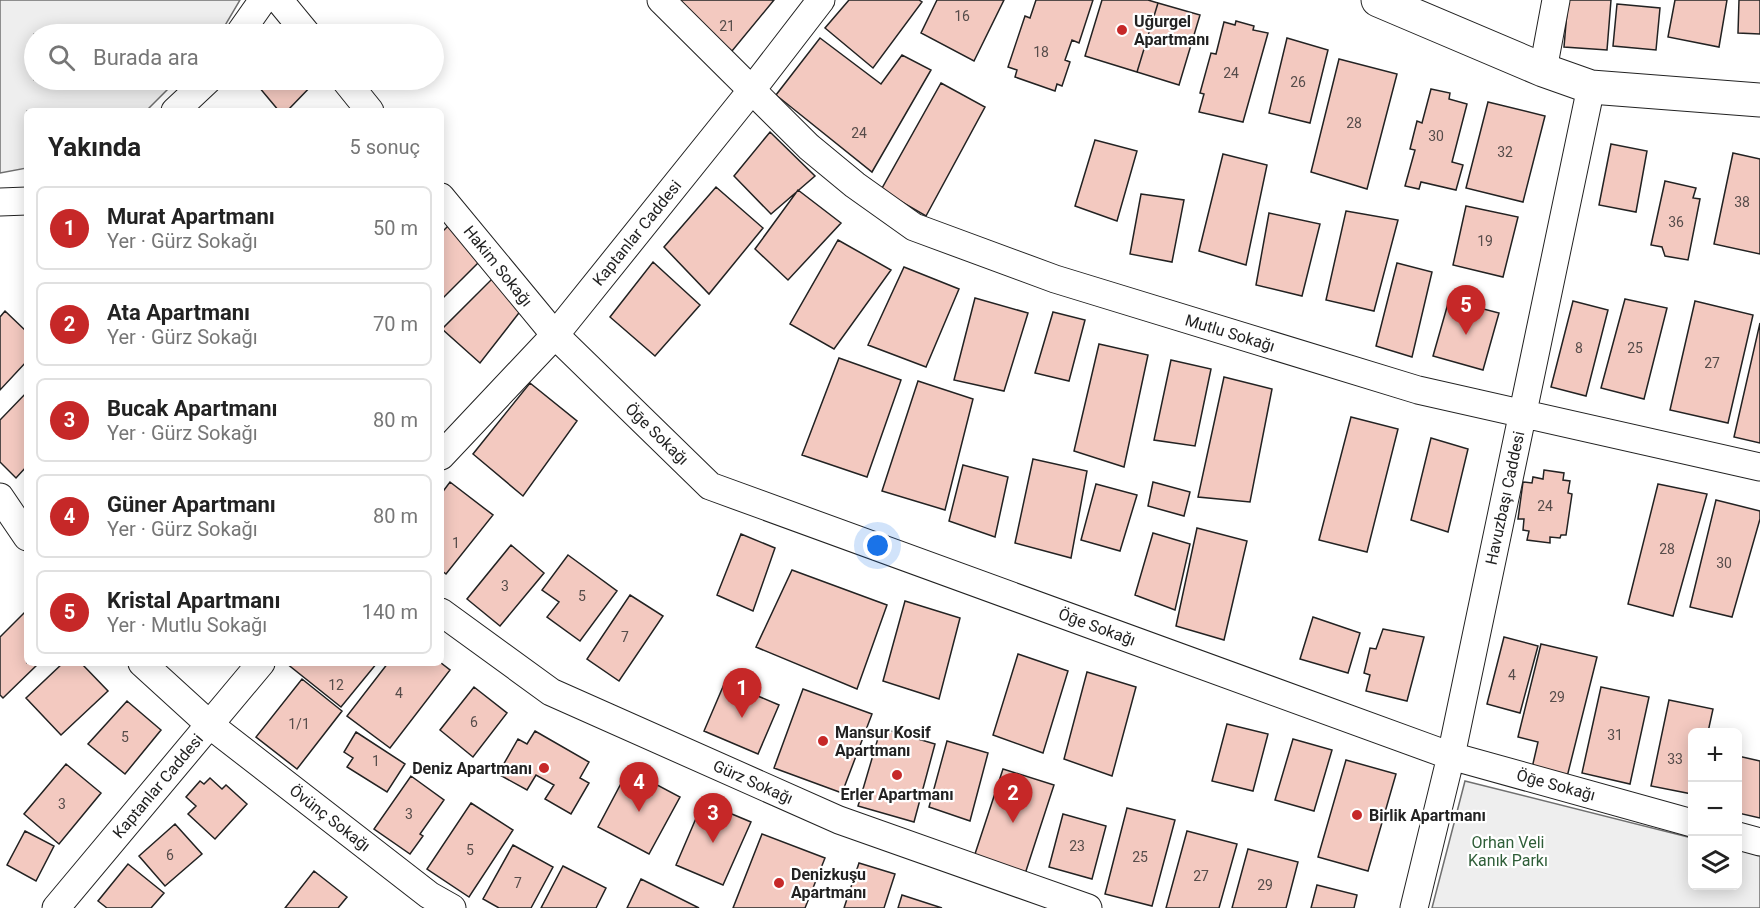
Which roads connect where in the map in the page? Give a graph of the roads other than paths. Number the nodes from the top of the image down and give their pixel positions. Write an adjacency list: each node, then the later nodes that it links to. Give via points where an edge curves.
1 (263, 0): 7 (street)
2 (279, 0): 8 (street)
3 (661, 0): 13 (street, Mutlu Sokağı)
4 (821, 0): 13 (street, Kaptanlar Caddesi)
5 (1378, 0): 9 (street)
6 (1556, 0): 9 (street)
7 (246, 24)
8 (299, 24)
9 (1543, 70): 10 (street)
10 (1591, 87): 14 (street); 21 (street, Havuzbaşı Caddesi)
11 (197, 90): 15 (street)
12 (353, 90): 16 (street)
13 (751, 91): 20 (street, Kaptanlar Caddesi); 21 (street, Mutlu Sokağı, via 809,147 914,226 1055,279 1203,325 1418,390)
14 (1760, 100)
15 (178, 108)
16 (368, 108)
17 (24, 201): 19 (street)
18 (444, 201): 20 (street, Hakim Sokağı)
19 (0, 202)
20 (555, 335): 22 (street, Kaptanlar Caddesi); 30 (street, Öḡe Sokağı, via 710,486)
21 (1523, 415): 23 (street, Mutlu Sokağı); 30 (street, Havuzbaşı Caddesi)
22 (444, 453)
23 (1760, 467)
24 (0, 497): 25 (street)
25 (24, 533)
26 (444, 614): 36 (street, Gürz Sokağı, via 551,692 839,820)
27 (145, 666): 29 (street, Övünç Sokağı)
28 (259, 666): 29 (street, Kaptanlar Caddesi)
29 (210, 725): 34 (street, Kaptanlar Caddesi); 35 (street, Övünç Sokağı, via 429,895)
30 (1451, 756): 31 (street, Öḡe Sokağı); 37 (street, Havuzbaşı Caddesi)
31 (1688, 822)
32 (1742, 837): 33 (street)
33 (1760, 842)
34 (56, 908)
35 (452, 908)
36 (1088, 908)
37 (1414, 908)

